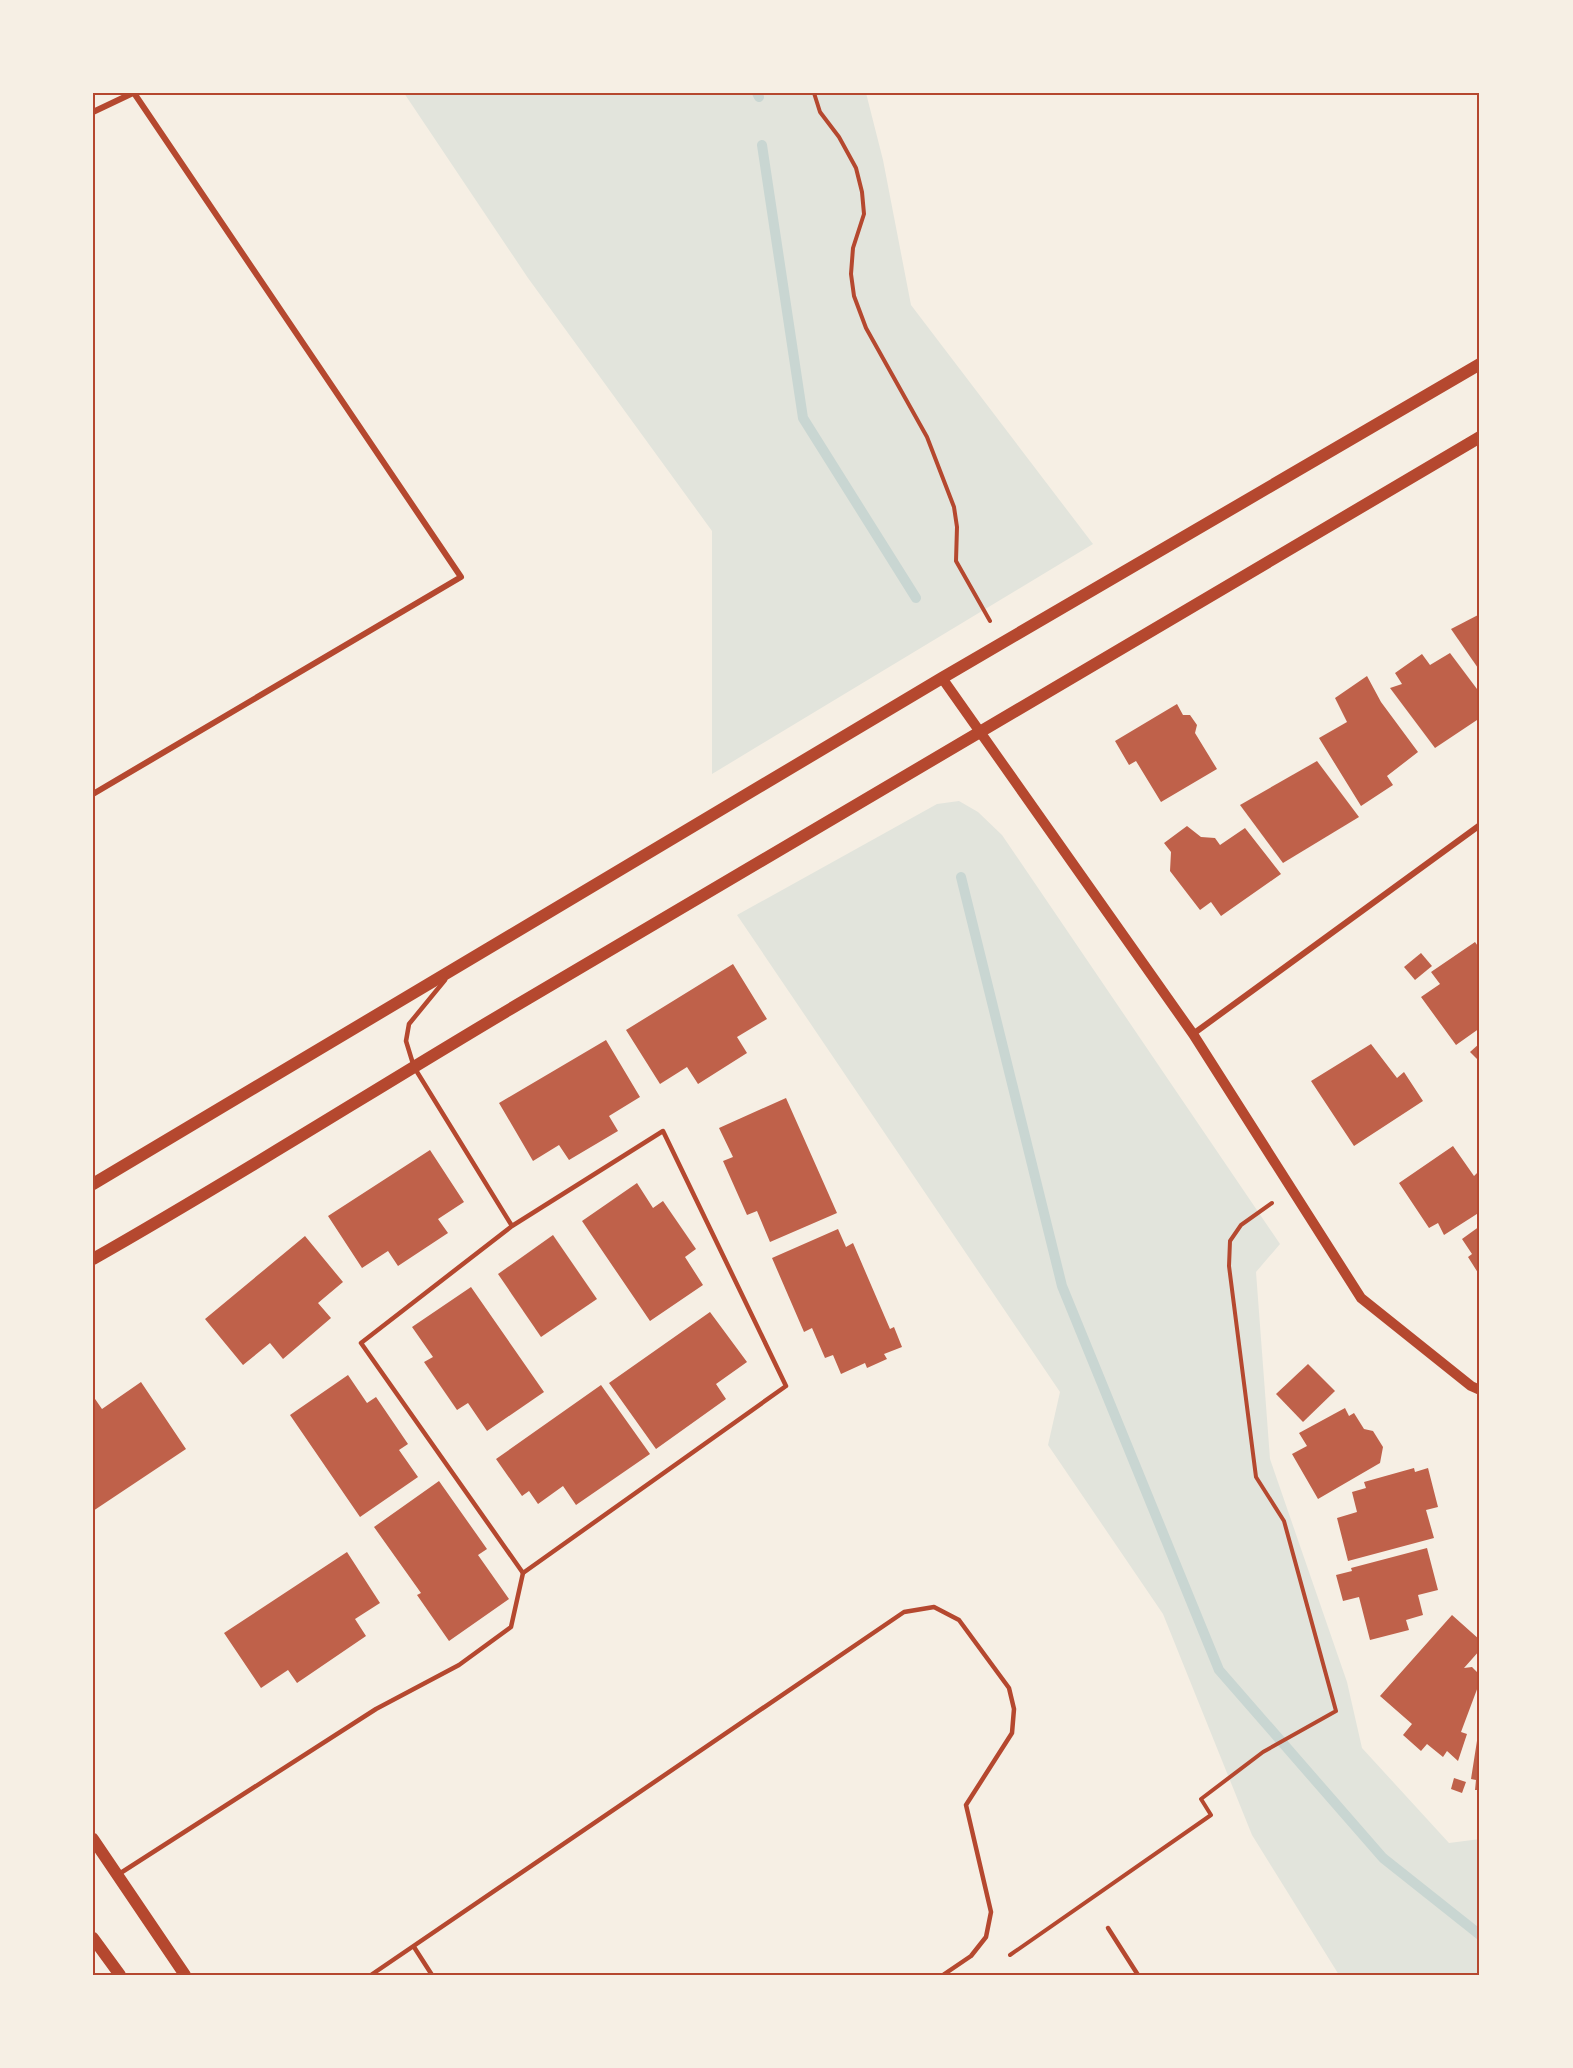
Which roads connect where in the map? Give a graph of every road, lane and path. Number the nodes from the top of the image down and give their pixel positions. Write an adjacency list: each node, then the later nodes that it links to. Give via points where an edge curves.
1 (134, 93): 3 (street); 9 (street, via 461,577)
2 (814, 93): 6 (path, via 820,112 856,168 862,192 864,214 853,248 854,296 866,328 927,437 954,507 956,561)
3 (93, 112)
4 (1480, 364): 6 (main road)
5 (1480, 437): 8 (main road)
6 (1004, 642): 7 (main road)
7 (942, 678): 8 (street); 11 (main road)
8 (978, 732): 12 (street); 13 (main road)
9 (93, 794)
10 (1480, 825): 12 (street)
11 (455, 967): 13 (lane, via 409,1024 406,1041); 14 (main road)
12 (1193, 1034): 15 (street)
13 (414, 1067): 16 (lane); 17 (main road)
14 (93, 1184)
15 (1292, 1189): 18 (street, via 1361,1298); 25 (path, via 1241,1225 1230,1241 1229,1266 1256,1477 1284,1521 1336,1711 1263,1752 1201,1799 1211,1815)
16 (512, 1226): 19 (lane, via 361,1343); 19 (lane, via 663,1131 786,1386)
17 (93, 1259)
18 (1480, 1390)
19 (523, 1573): 21 (lane, via 511,1627 459,1665 376,1709)
20 (93, 1839): 21 (main road)
21 (118, 1875): 27 (main road)
22 (1107, 1928): 31 (lane)
23 (93, 1938): 26 (main road)
24 (414, 1947): 28 (lane); 29 (lane); 30 (lane, via 904,1612 934,1607 959,1620 1010,1688 1014,1709 1012,1733 966,1805 991,1911 986,1936 971,1956)
25 (1010, 1956)
26 (120, 1975)
27 (185, 1975)
28 (371, 1975)
29 (432, 1975)
30 (943, 1975)
31 (1138, 1975)

